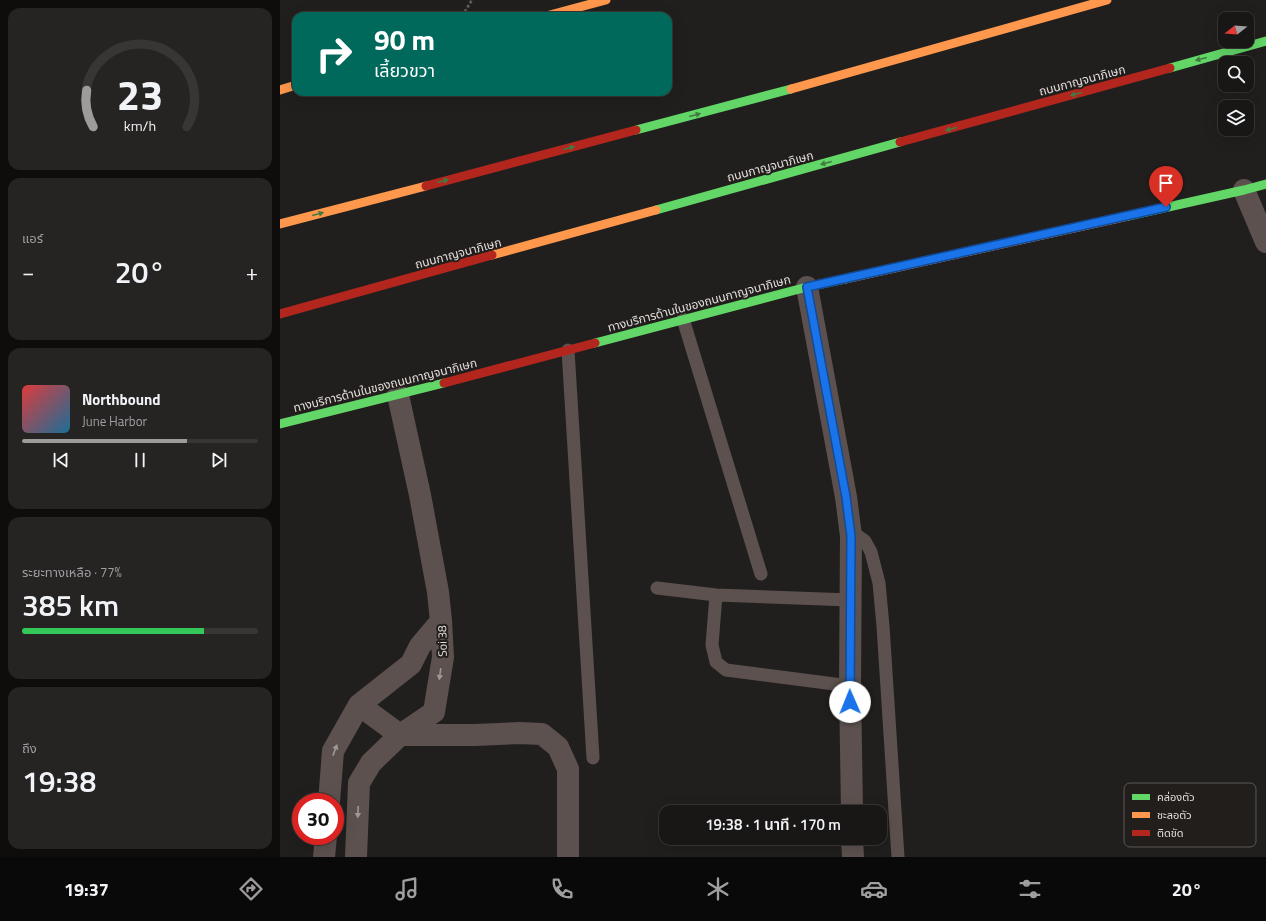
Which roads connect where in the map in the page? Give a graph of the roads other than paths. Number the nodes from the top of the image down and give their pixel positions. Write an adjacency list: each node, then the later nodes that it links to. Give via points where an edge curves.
1 (606, 0): 3 (main road)
2 (1107, 0): 9 (main road, one-way to 2, via 806,85)
3 (561, 12)
4 (1266, 42): 12 (main road, ถนนกาญจนาภิเษก, one-way to 12)
5 (292, 86): 6 (main road)
6 (280, 90)
7 (1266, 184): 8 (main road, ทางบริการด้านในของถนนกาญจนาภิเษก)
8 (1244, 190): 10 (street); 11 (main road, ทางบริการด้านในของถนนกาญจนาภิเษก)
9 (280, 224)
10 (1266, 242)
11 (807, 287): 13 (main road, ทางบริการด้านในของถนนกาญจนาภิเษก); 17 (street, via 845,490)
12 (280, 314)
13 (683, 319): 14 (main road, ทางบริการด้านในของถนนกาญจนาภิเษก); 18 (lane)
14 (568, 350): 15 (main road, ทางบริการด้านในของถนนกาญจนาภิเษก); 26 (lane)
15 (398, 394): 16 (main road, ทางบริการด้านในของถนนกาญจนาภิเษก); 22 (street, Soi 38, via 420,495)
16 (280, 424)
17 (851, 536): 21 (street); 37 (lane, via 858,536 872,552 879,582)
18 (761, 574)
19 (657, 588): 20 (lane)
20 (716, 595): 21 (lane); 23 (lane, via 712,645 716,662 726,670)
21 (850, 600): 23 (street)
22 (441, 621): 24 (street, via 420,646 411,664); 25 (street, Soi 38, one-way to 25, via 443,657 434,712)
23 (850, 686): 30 (street)
24 (359, 705): 25 (street); 27 (street, one-way to 24, via 334,751)
25 (400, 735): 28 (street, Soi 38, via 371,763); 35 (street, via 519,732 542,734 558,747 568,769)
26 (593, 758)
27 (332, 777): 28 (street); 29 (street)
28 (359, 783): 34 (street, Soi 38, one-way to 34)
29 (330, 793)
30 (852, 805)
31 (325, 845): 33 (street)
32 (852, 845): 36 (street)
33 (324, 857)
34 (356, 857)
35 (568, 857)
36 (853, 857)
37 (898, 857)

